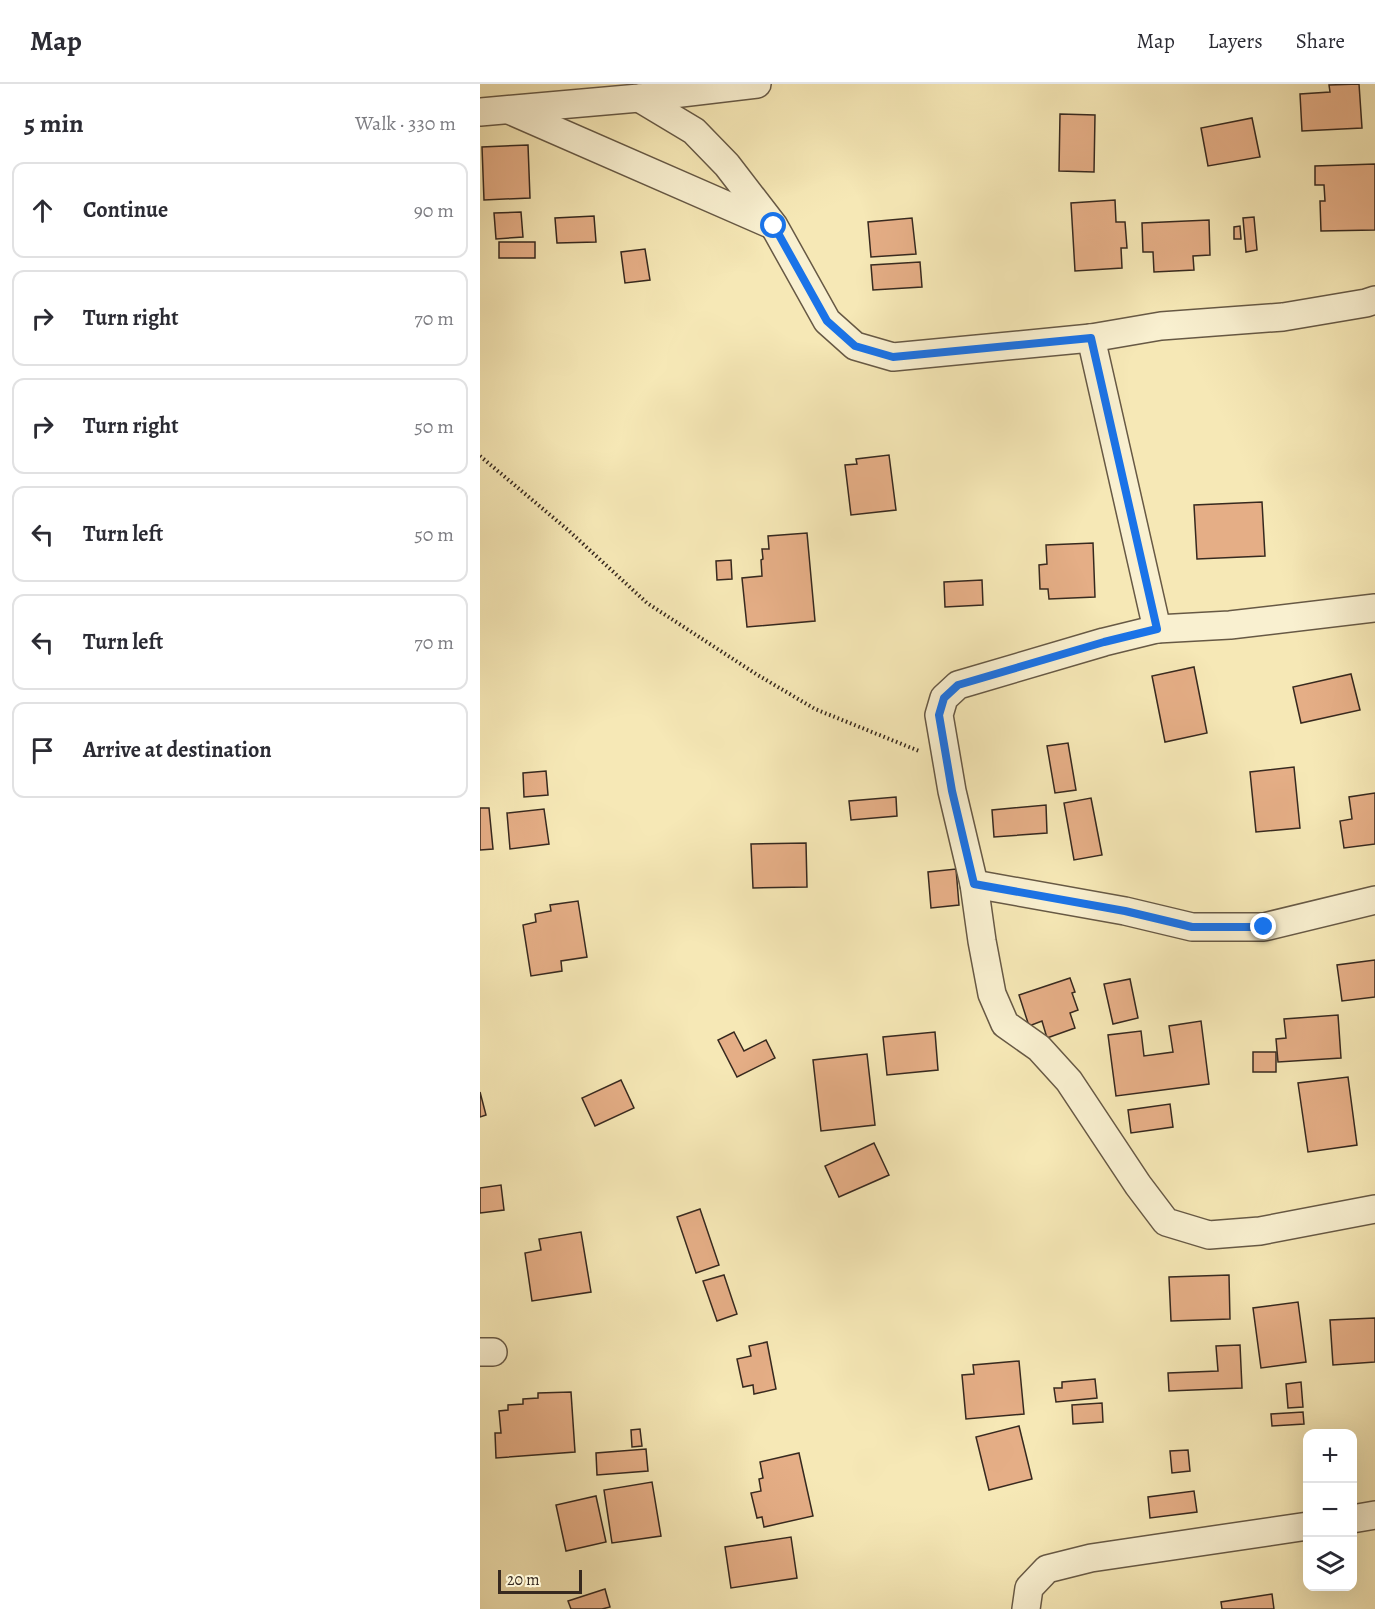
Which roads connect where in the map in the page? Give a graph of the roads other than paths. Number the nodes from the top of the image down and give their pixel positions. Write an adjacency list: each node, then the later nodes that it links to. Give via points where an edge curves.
1 (757, 84): 2 (street)
2 (639, 99): 3 (street); 5 (street, via 694,130 728,165)
3 (509, 110): 4 (street); 5 (street)
4 (480, 112)
5 (774, 226): 7 (street, via 827,321 855,346 893,357)
6 (1375, 300): 7 (street, via 1283,317 1161,326)
7 (1091, 338): 9 (street)
8 (1375, 608): 9 (street, via 1230,625)
9 (1157, 629): 10 (street, via 958,685 944,698 939,715)
10 (974, 884): 11 (street, via 1192,927 1264,927); 12 (street, via 992,994 1005,1024 1040,1048 1069,1081 1166,1222 1209,1235 1260,1231)
11 (1375, 900)
12 (1375, 1209)
13 (1375, 1515): 14 (street)
14 (1357, 1518)
15 (1303, 1527): 16 (street, via 1091,1558 1047,1569 1029,1588)
16 (1026, 1609)

